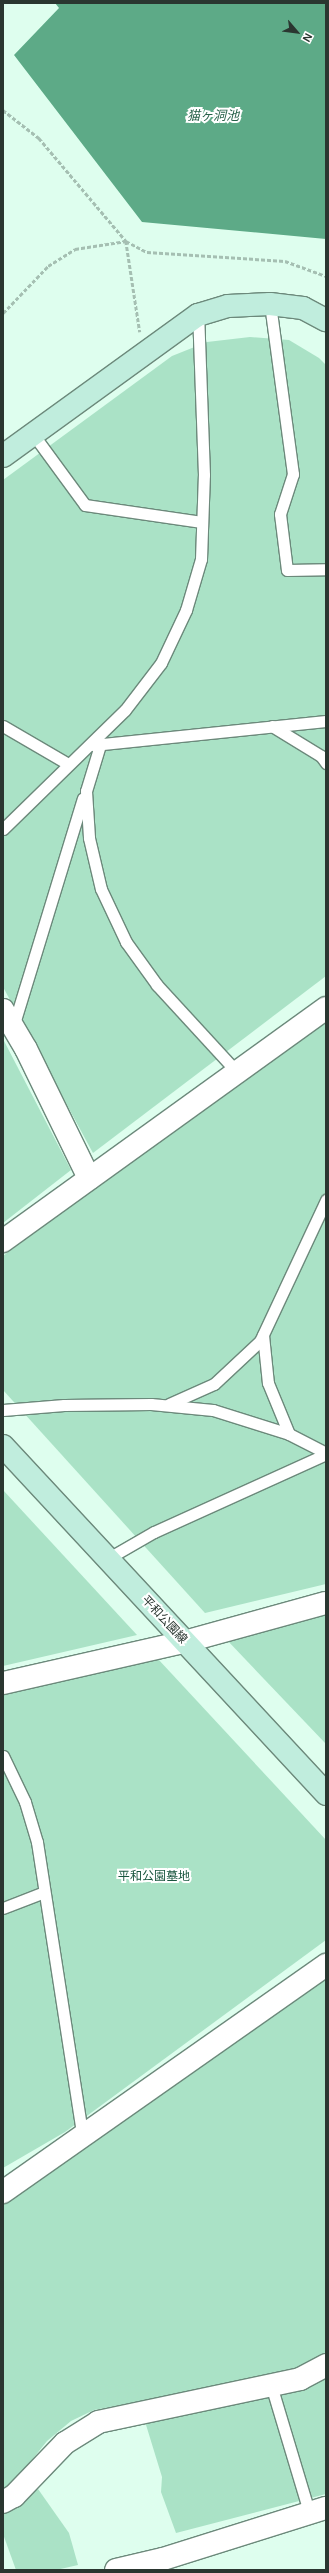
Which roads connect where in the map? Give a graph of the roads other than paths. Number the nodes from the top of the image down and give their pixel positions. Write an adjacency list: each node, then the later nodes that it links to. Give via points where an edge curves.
1 (270, 304): 2 (street, via 228,306); 3 (street, via 303,308); 7 (lane, via 293,474 280,514 287,570)
2 (198, 315): 4 (street); 6 (lane, via 204,475)
3 (326, 320)
4 (33, 434): 5 (street); 6 (lane, via 85,505)
5 (3, 456)
6 (202, 522): 12 (lane, via 201,559 186,610 161,663 124,710)
7 (326, 569)
8 (326, 721): 10 (lane)
9 (3, 726): 14 (lane)
10 (272, 726): 11 (lane); 13 (lane, via 322,756)
11 (100, 745): 12 (lane); 15 (lane)
12 (87, 746): 14 (lane)
13 (326, 763)
14 (68, 764): 16 (lane)
15 (86, 791): 18 (lane); 19 (lane, via 89,838 101,888 126,942 157,985)
16 (3, 829)
17 (326, 1008): 19 (street)
18 (8, 1018): 20 (street)
19 (237, 1072): 20 (street)
20 (89, 1178): 22 (street)
21 (326, 1200): 23 (lane)
22 (3, 1241)
23 (263, 1335): 24 (lane, via 237,1364 214,1384); 26 (lane, via 268,1384)
24 (166, 1405): 25 (lane, via 64,1405); 26 (lane, via 213,1410)
25 (3, 1410)
26 (289, 1434): 28 (lane)
27 (3, 1446): 29 (street, 平和公園線)
28 (326, 1453): 29 (lane, via 154,1532)
29 (107, 1559): 31 (street, 平和公園線)
30 (326, 1603): 31 (street)
31 (184, 1642): 32 (street); 34 (street, 平和公園線)
32 (3, 1683)
33 (4, 1758): 35 (lane, via 25,1802 37,1842)
34 (326, 1794)
35 (44, 1892): 36 (lane); 38 (lane)
36 (3, 1908)
37 (326, 1965): 38 (street)
38 (83, 2138): 39 (street)
39 (3, 2192)
40 (326, 2365): 41 (street, via 300,2379)
41 (271, 2385): 42 (street, via 98,2422 65,2443 14,2496); 43 (lane)
42 (3, 2502)
43 (318, 2510): 44 (street)
44 (165, 2564): 45 (street)
45 (116, 2570)

